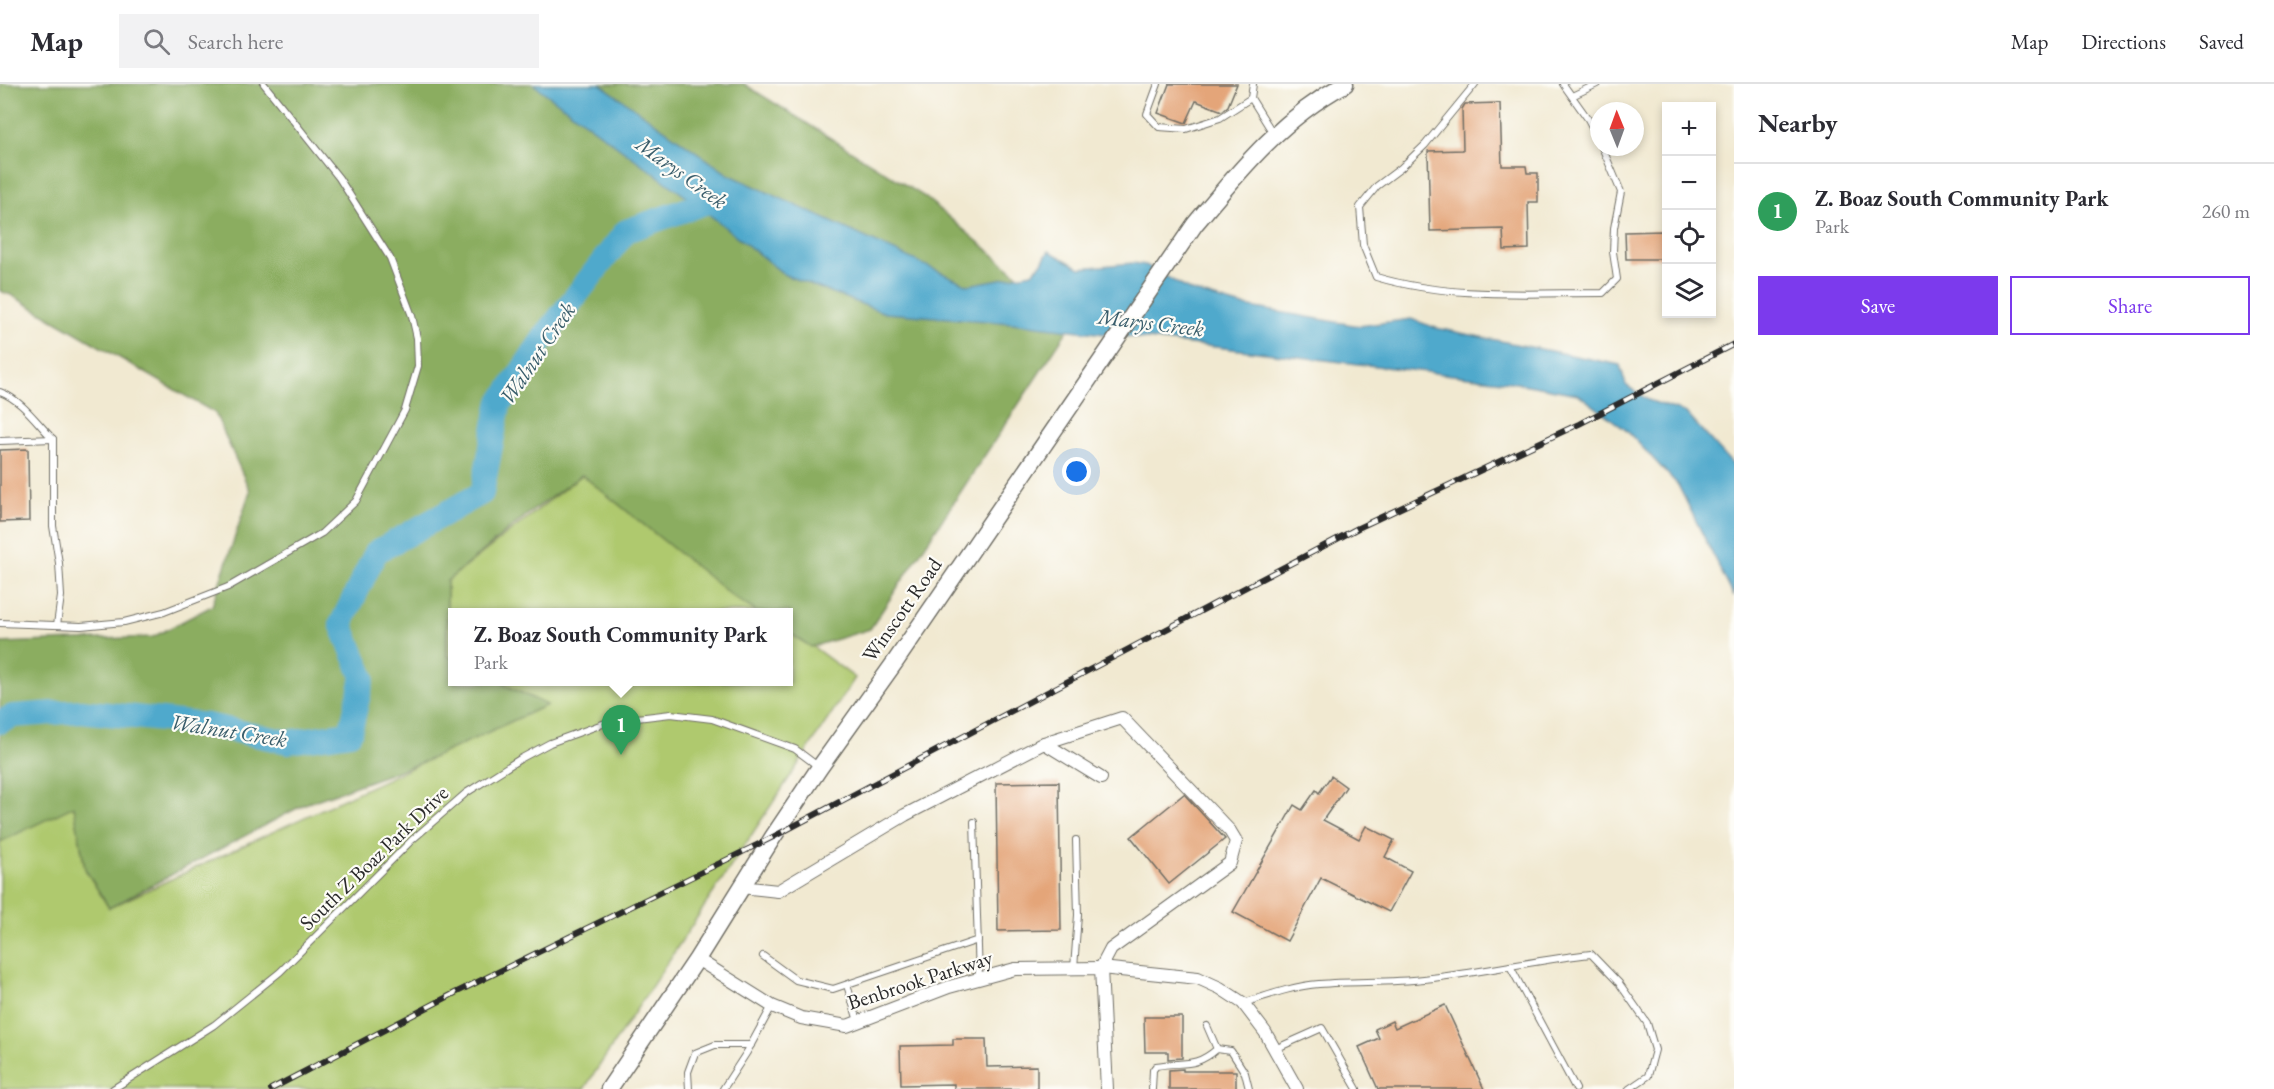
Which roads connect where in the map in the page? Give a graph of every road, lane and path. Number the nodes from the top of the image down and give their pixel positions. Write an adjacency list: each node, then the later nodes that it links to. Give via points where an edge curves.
1 (264, 84): 17 (lane, via 339,178 390,258 417,338 418,366 405,410 356,501 322,533 228,587 164,612 124,622)
2 (1158, 84): 9 (lane, via 1147,114 1159,127 1186,129 1220,118)
3 (1253, 84): 9 (lane)
4 (1475, 84): 12 (lane, via 1425,145 1377,186 1360,207 1364,245 1376,277 1405,286 1474,294 1604,293 1617,279 1613,252 1622,192)
5 (1563, 84): 8 (lane)
6 (1597, 84): 8 (lane)
7 (1340, 85): 11 (main road, Winscott Road)
8 (1572, 96): 10 (lane)
9 (1251, 98): 11 (lane)
10 (1590, 123)
11 (1274, 135): 19 (main road, Winscott Road, via 1231,179 1185,240)
12 (1606, 156)
13 (0, 392): 14 (lane, via 18,402)
14 (53, 439): 15 (lane); 17 (lane, via 53,526 62,596)
15 (0, 441)
16 (0, 623): 17 (lane)
17 (57, 625)
18 (1044, 743): 20 (street); 23 (street, via 905,815 778,891); 29 (street, via 1122,717 1236,841 1230,863 1111,949)
19 (820, 767): 23 (main road, Winscott Road); 39 (lane, South Z Boaz Park Drive, via 795,749 711,719 671,714 611,721 550,743 466,793 412,840 280,972 214,1025)
20 (1101, 778)
21 (974, 822): 24 (lane)
22 (1076, 840): 28 (lane, via 1078,915)
23 (741, 888): 26 (main road, Winscott Road)
24 (978, 940): 30 (lane); 31 (lane)
25 (763, 956): 31 (lane, via 796,980 833,989)
26 (697, 959): 33 (street, Benbrook Parkway); 40 (main road, Winscott Road)
27 (1510, 966): 32 (lane, via 1391,982 1319,984 1286,989); 48 (lane); 49 (lane, via 1591,954 1619,983 1647,1023 1655,1050 1648,1076)
28 (1074, 968): 29 (street, Benbrook Parkway); 30 (street, Benbrook Parkway, via 1015,969)
29 (1101, 968): 32 (street, Benbrook Parkway, via 1198,978); 43 (street)
30 (979, 979): 34 (street, Benbrook Parkway)
31 (847, 985): 34 (lane)
32 (1243, 1003): 38 (street, Benbrook Parkway)
33 (772, 1006): 34 (street, Benbrook Parkway, via 801,1018 847,1026); 36 (lane)
34 (858, 1021)
35 (1207, 1026): 37 (lane)
36 (751, 1045): 41 (lane, via 715,1045 695,1053 688,1072); 42 (lane)
37 (1217, 1049): 44 (lane, via 1196,1063 1156,1066); 45 (lane, via 1231,1051 1245,1073)
38 (1275, 1049): 46 (street, Benbrook Parkway); 47 (lane, via 1322,1028)
39 (113, 1089)
40 (609, 1089)
41 (689, 1089)
42 (723, 1089)
43 (1107, 1089)
44 (1152, 1089)
45 (1249, 1089)
46 (1297, 1089)
47 (1357, 1089)
48 (1575, 1089)
49 (1629, 1089)

